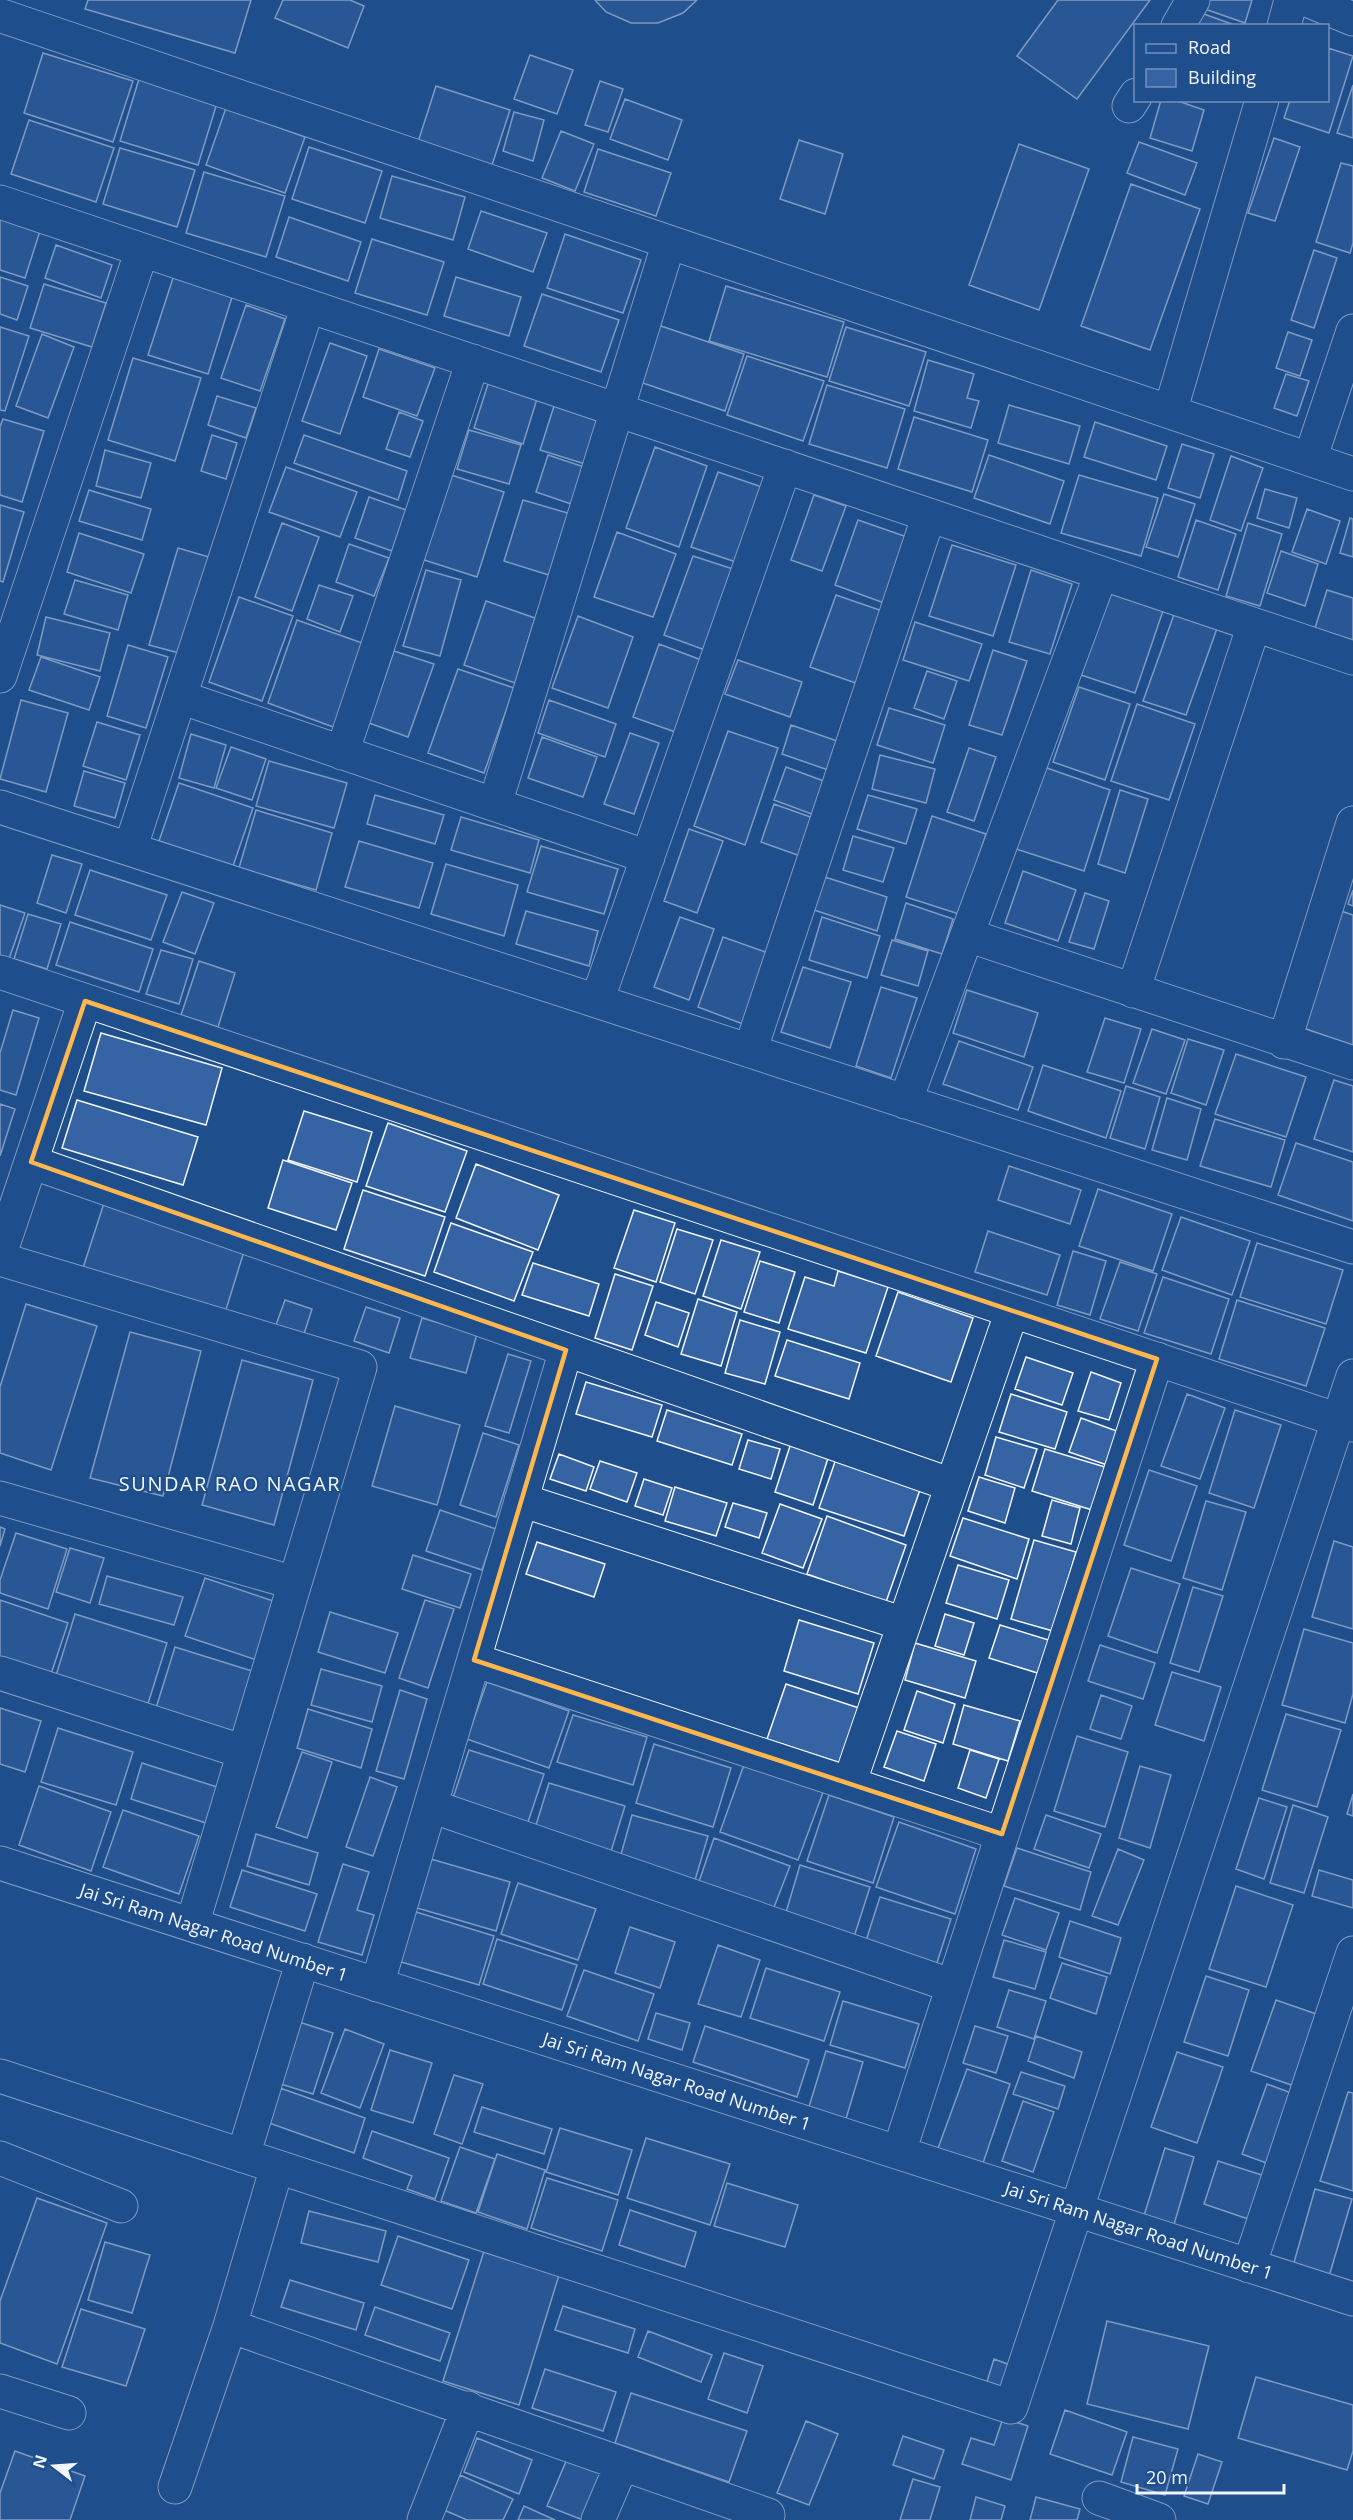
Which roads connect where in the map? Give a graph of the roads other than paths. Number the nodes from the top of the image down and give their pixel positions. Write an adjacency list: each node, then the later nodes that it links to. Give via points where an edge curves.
1 (1193, 0): 6 (street)
2 (1291, 0): 7 (street)
3 (1307, 0): 5 (street)
4 (3, 13): 10 (street)
5 (1353, 19)
6 (1179, 24)
7 (1285, 24)
8 (1261, 102): 16 (street)
9 (0, 202): 11 (street)
10 (669, 242): 15 (street); 16 (street)
11 (142, 250): 12 (street); 24 (street)
12 (308, 306): 14 (street); 25 (street)
13 (1353, 331): 17 (street)
14 (473, 361): 15 (street); 26 (street)
15 (618, 410): 18 (street); 27 (street)
16 (1170, 412): 17 (street)
17 (1310, 459): 19 (street)
18 (785, 466): 20 (street); 31 (street)
19 (1353, 474)
20 (929, 515): 21 (street); 38 (street)
21 (1101, 574): 22 (street); 32 (street)
22 (1254, 626): 23 (street); 34 (street)
23 (1353, 658)
24 (0, 676)
25 (180, 697): 26 (street); 30 (street)
26 (342, 753): 27 (street)
27 (495, 804): 31 (street)
28 (0, 807): 30 (street)
29 (1353, 823): 37 (street)
30 (130, 849): 36 (street)
31 (648, 857): 36 (street)
32 (967, 935): 34 (street); 40 (street)
33 (0, 972): 35 (street)
34 (1132, 991): 37 (street)
35 (85, 1000): 41 (street); 44 (street)
36 (597, 1001): 38 (street)
37 (1284, 1042): 39 (street)
38 (750, 1051): 40 (street)
39 (1353, 1063)
40 (905, 1102): 42 (street)
41 (31, 1162): 43 (street); 45 (street)
42 (1353, 1247)
43 (0, 1256): 52 (street, via 360,1367)
44 (1012, 1311): 46 (street); 49 (street)
45 (566, 1350): 49 (street); 51 (street)
46 (1157, 1359): 48 (street); 59 (street)
47 (1353, 1376): 48 (street)
48 (1346, 1423): 72 (street)
49 (952, 1485): 53 (street)
50 (0, 1498): 52 (street)
51 (521, 1500): 53 (street); 54 (street)
52 (295, 1583): 56 (street)
53 (904, 1624): 57 (street)
54 (474, 1660): 57 (street); 58 (street)
55 (0, 1673): 56 (street)
56 (244, 1752): 61 (street)
57 (849, 1784): 59 (street)
58 (431, 1806): 64 (street); 65 (street)
59 (1002, 1834): 65 (street)
60 (0, 1863): 61 (street, Jai Sri Ram Nagar Road Number 1)
61 (192, 1925): 63 (street, Jai Sri Ram Nagar Road Number 1)
62 (1353, 1953): 73 (street)
63 (303, 1960): 64 (street, Jai Sri Ram Nagar Road Number 1); 68 (street)
64 (377, 1984): 67 (street, Jai Sri Ram Nagar Road Number 1)
65 (953, 1986): 67 (street)
66 (0, 2076): 68 (street)
67 (899, 2152): 72 (street, Jai Sri Ram Nagar Road Number 1)
68 (243, 2156): 70 (street)
69 (0, 2158): 71 (street)
70 (277, 2167): 72 (street, via 1011,2407); 75 (street)
71 (121, 2206)
72 (1076, 2209): 73 (street, Jai Sri Ram Nagar Road Number 1)
73 (1249, 2265): 74 (street, Jai Sri Ram Nagar Road Number 1)
74 (1353, 2299)
75 (230, 2326): 77 (street); 80 (street)
76 (0, 2391): 78 (street)
77 (468, 2408): 79 (street); 83 (street)
78 (69, 2413)
79 (622, 2464): 82 (street); 84 (street)
80 (175, 2487)
81 (1099, 2498): 85 (street)
82 (773, 2518)
83 (424, 2520)
84 (598, 2520)
85 (1159, 2520)

